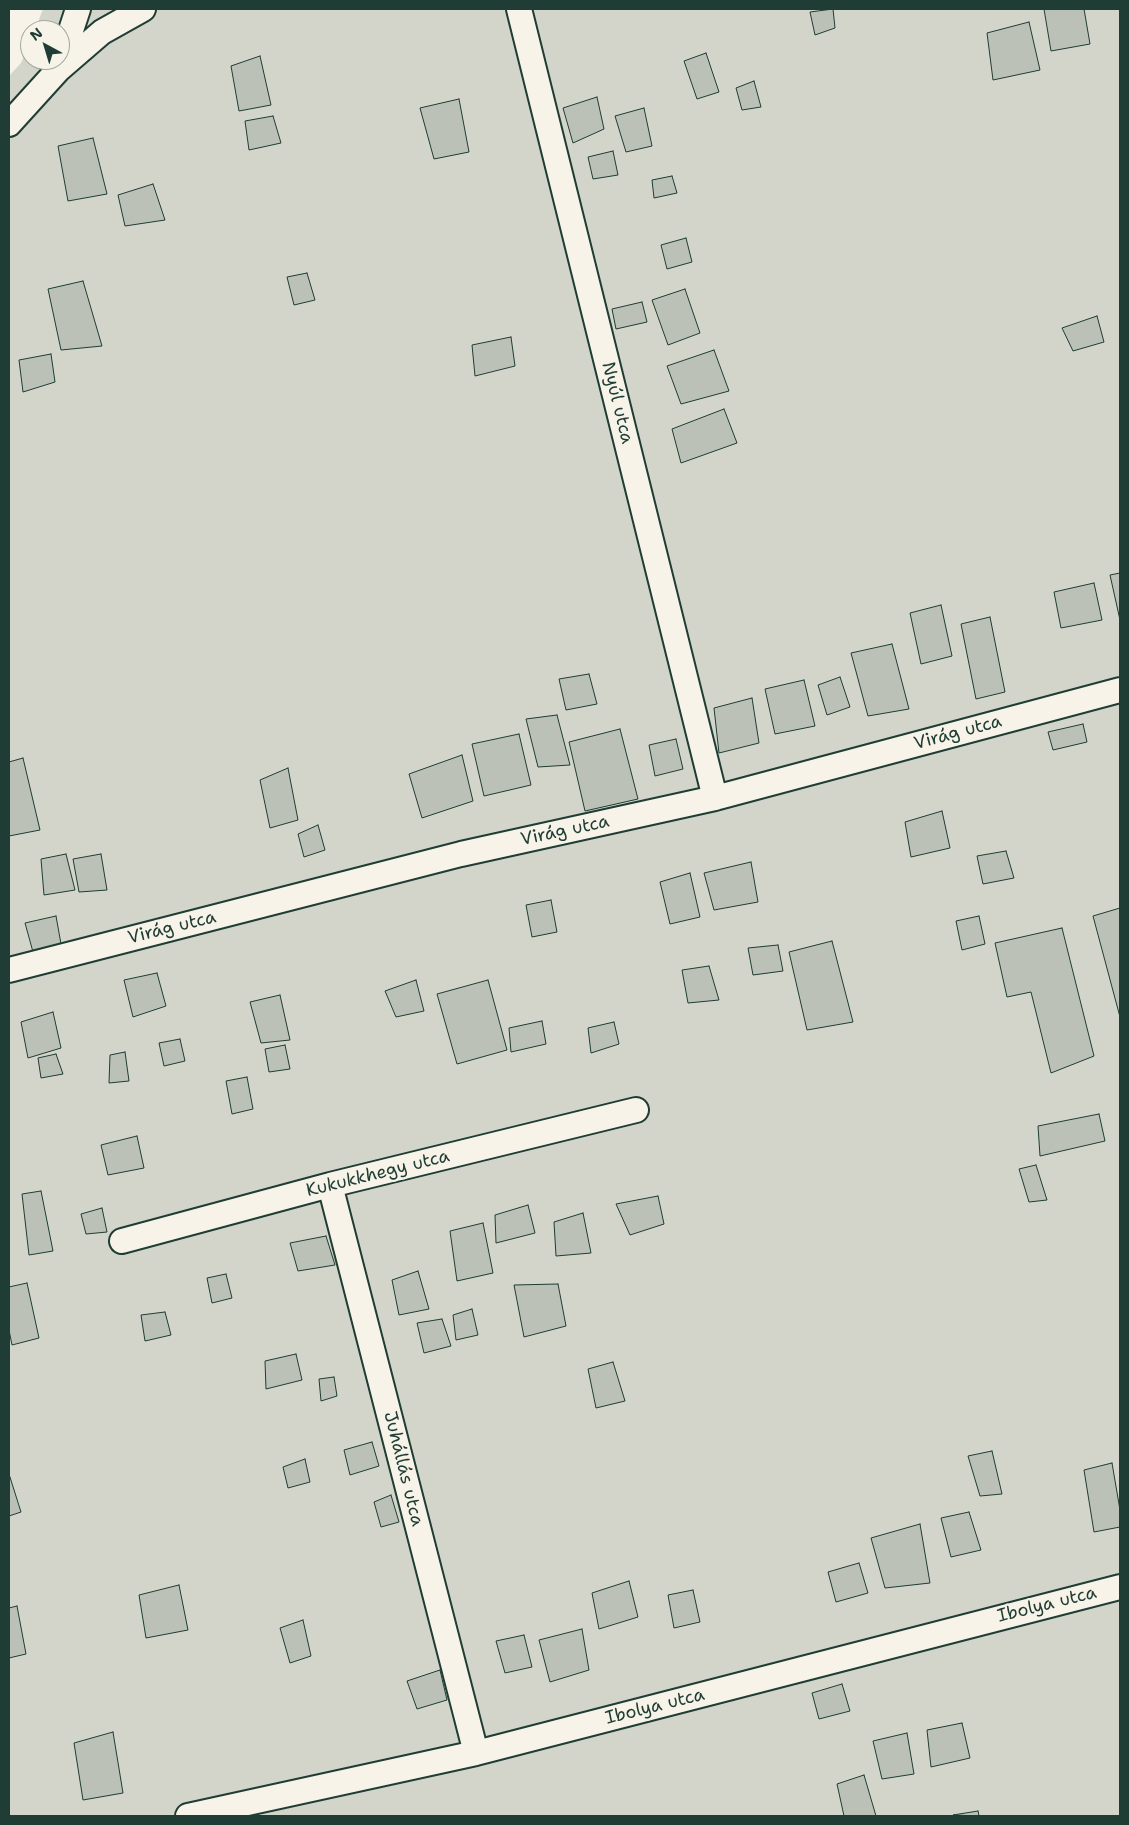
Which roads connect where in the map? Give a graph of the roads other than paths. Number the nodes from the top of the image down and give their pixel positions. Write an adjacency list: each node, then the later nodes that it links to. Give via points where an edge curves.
1 (78, 9): 4 (street)
2 (143, 9): 5 (street, via 102,32)
3 (519, 9): 9 (street, Nyúl utca)
4 (70, 33)
5 (70, 60)
6 (58, 70): 7 (street)
7 (9, 124)
8 (1120, 690): 9 (street, Virág utca)
9 (715, 798): 10 (street, Virág utca, via 461,854)
10 (9, 970)
11 (636, 1110): 12 (street, Kukukkhegy utca)
12 (330, 1185): 13 (street, Kukukkhegy utca); 15 (street, Juhállás utca)
13 (122, 1241)
14 (1120, 1587): 15 (street, Ibolya utca)
15 (476, 1753): 16 (street, Ibolya utca)
16 (188, 1816)

